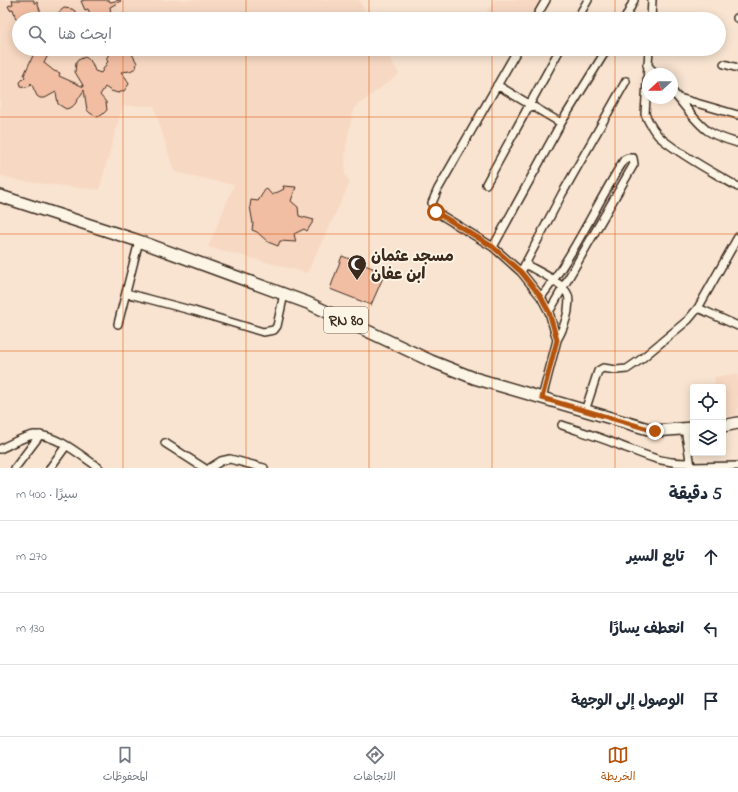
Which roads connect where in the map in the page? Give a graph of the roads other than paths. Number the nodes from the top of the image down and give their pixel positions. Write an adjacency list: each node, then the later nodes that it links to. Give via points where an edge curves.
1 (546, 0): 5 (street)
2 (588, 0): 6 (street)
3 (634, 0): 7 (street)
4 (652, 0): 8 (street)
5 (539, 12)
6 (581, 12)
7 (628, 12)
8 (651, 12)
9 (514, 56): 18 (street)
10 (556, 56): 20 (street)
11 (603, 56): 22 (street)
12 (648, 56): 14 (street)
13 (724, 64): 16 (street)
14 (647, 65): 15 (street); 25 (street, via 645,114 649,124 661,139)
15 (650, 68)
16 (738, 68)
17 (626, 81): 32 (street)
18 (497, 85): 20 (street); 31 (street, via 432,203 433,208 441,216)
19 (678, 98): 21 (street); 23 (street, via 702,126 719,137)
20 (529, 105): 22 (street); 24 (street)
21 (738, 115)
22 (561, 123): 31 (street)
23 (738, 143)
24 (486, 184)
25 (738, 187)
26 (0, 196): 30 (main road, RN 80)
27 (602, 197): 28 (street); 28 (street, via 624,160 633,158 634,164); 34 (street)
28 (611, 203): 35 (street)
29 (738, 237): 39 (street)
30 (140, 241): 36 (street); 37 (main road, RN 80)
31 (493, 247): 33 (street)
32 (525, 264): 33 (street); 34 (street)
33 (521, 272): 38 (street)
34 (554, 281): 35 (street); 38 (street)
35 (563, 288): 40 (street); 43 (street, via 569,300 563,330)
36 (126, 293): 37 (street, via 264,332 274,330 277,326); 41 (street)
37 (284, 294): 44 (main road, RN 80, via 457,372)
38 (541, 297): 40 (street)
39 (698, 308): 42 (street); 45 (street, via 688,320 640,360 627,368 603,368 598,371)
40 (549, 312): 43 (street)
41 (118, 324)
42 (738, 326)
43 (557, 340): 44 (street)
44 (542, 398): 45 (main road, RN 80)
45 (585, 411): 49 (main road, RN 80, via 655,431)
46 (738, 424): 48 (main road)
47 (562, 425): 54 (street, via 655,460)
48 (726, 426)
49 (689, 429): 54 (street)
50 (40, 435): 52 (street, via 48,436); 53 (street, via 26,437); 56 (street)
51 (165, 443): 59 (street)
52 (66, 446): 57 (street); 58 (street)
53 (0, 449)
54 (690, 466): 55 (street)
55 (738, 466)
56 (15, 468)
57 (50, 468)
58 (100, 468)
59 (204, 468)
60 (210, 468): 61 (street, via 230,459)
61 (264, 468)

